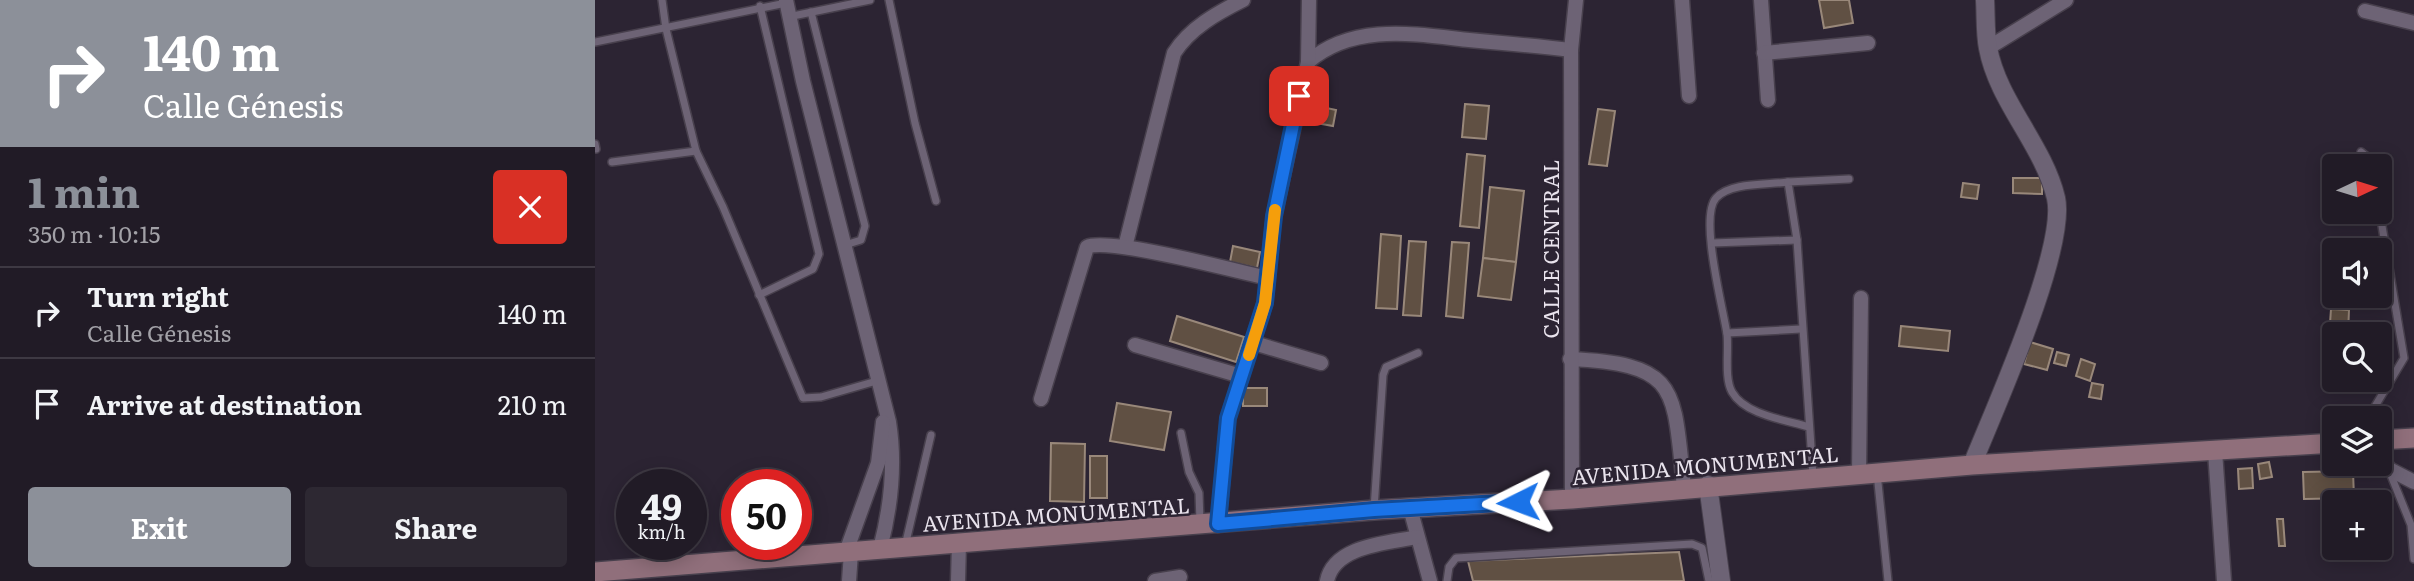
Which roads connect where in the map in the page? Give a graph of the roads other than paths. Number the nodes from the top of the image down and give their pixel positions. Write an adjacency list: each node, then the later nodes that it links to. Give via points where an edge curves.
1 (662, 0): 19 (lane)
2 (870, 0): 12 (lane)
3 (890, 0): 34 (lane)
4 (1243, 0): 39 (street, via 1211,16 1180,44)
5 (1309, 0): 25 (street)
6 (1576, 0): 23 (street, CALLE CENTRAL)
7 (1682, 0): 26 (street)
8 (1761, 0): 24 (street)
9 (1985, 0): 22 (street)
10 (2066, 0): 22 (street)
11 (2384, 0): 17 (street)
12 (825, 4): 15 (lane)
13 (760, 6): 14 (lane); 19 (lane); 41 (lane, via 819,254 813,269)
14 (787, 7): 15 (lane); 38 (street)
15 (811, 12): 38 (lane, via 865,226 861,240)
16 (2365, 12): 17 (street)
17 (2383, 16): 18 (street)
18 (2414, 23)
19 (666, 29): 20 (lane); 28 (lane)
20 (595, 41)
21 (1868, 43): 24 (street)
22 (1988, 48): 62 (street, via 1997,76 2042,163 2058,220 2041,288)
23 (1571, 50): 25 (street, via 1383,33 1340,42); 48 (street, CALLE CENTRAL)
24 (1764, 53): 27 (street)
25 (1308, 62): 40 (street, via 1274,216)
26 (1689, 96)
27 (1768, 100)
28 (696, 151): 31 (lane); 41 (lane)
29 (2361, 152): 30 (lane)
30 (2363, 154)
31 (613, 162)
32 (1849, 179): 33 (lane)
33 (1788, 182): 36 (lane); 37 (lane, via 1725,190 1714,200 1710,215)
34 (936, 201)
35 (2382, 224): 54 (lane, via 2403,358)
36 (1797, 240): 37 (lane); 43 (lane)
37 (1712, 243): 44 (lane, via 1715,287)
38 (845, 245): 51 (street)
39 (1125, 247): 40 (street); 52 (street, via 1087,247)
40 (1267, 278): 45 (street)
41 (759, 295): 51 (lane, via 803,398)
42 (1861, 298): 64 (street)
43 (1801, 330): 44 (lane); 55 (lane)
44 (1727, 333): 55 (lane, via 1731,391 1741,402 1767,415)
45 (1254, 344): 49 (street); 50 (street)
46 (1135, 345): 50 (street)
47 (1418, 352): 74 (lane, via 1386,367)
48 (1570, 359): 69 (street, via 1628,364 1646,370 1663,386 1676,412); 71 (street, CALLE CENTRAL)
49 (1321, 363)
50 (1241, 376): 75 (street, via 1228,418)
51 (880, 380): 53 (street)
52 (1041, 399)
53 (884, 403): 70 (street, via 878,463); 72 (street, via 894,465)
54 (2376, 406)
55 (1809, 427): 66 (lane)
56 (1181, 433): 75 (lane, via 1189,472)
57 (930, 435): 78 (lane)
58 (2414, 438): 59 (main road)
59 (2392, 439)
60 (2322, 444): 61 (main road, AVENIDA MONUMENTAL)
61 (2215, 451): 62 (main road, AVENIDA MONUMENTAL); 93 (street)
62 (1972, 465): 64 (main road, AVENIDA MONUMENTAL)
63 (2392, 471): 67 (street)
64 (1868, 473): 66 (main road, AVENIDA MONUMENTAL); 92 (lane)
65 (2392, 476): 81 (lane, via 2411,525)
66 (1814, 477): 68 (main road, AVENIDA MONUMENTAL)
67 (2414, 482)
68 (1708, 485): 69 (main road, AVENIDA MONUMENTAL); 91 (street)
69 (1684, 488): 71 (main road, AVENIDA MONUMENTAL)
70 (869, 493): 72 (street); 80 (street)
71 (1572, 499): 73 (main road, AVENIDA MONUMENTAL)
72 (891, 500): 79 (street)
73 (1410, 508): 74 (main road, AVENIDA MONUMENTAL); 76 (street)
74 (1374, 510): 75 (main road, AVENIDA MONUMENTAL)
75 (1209, 525): 77 (main road, AVENIDA MONUMENTAL)
76 (1417, 537): 87 (street, via 1346,555 1335,564); 88 (street)
77 (959, 543): 78 (main road, AVENIDA MONUMENTAL); 85 (street)
78 (905, 546): 79 (main road, AVENIDA MONUMENTAL)
79 (880, 549): 80 (main road, AVENIDA MONUMENTAL)
80 (848, 552): 82 (main road, AVENIDA MONUMENTAL); 84 (street)
81 (2414, 559)
82 (595, 572)
83 (1180, 577): 86 (street)
84 (849, 581)
85 (958, 581)
86 (1155, 581)
87 (1327, 581)
88 (1430, 581)
89 (1447, 581): 90 (lane, via 1455,558 1692,544 1702,548)
90 (1709, 581)
91 (1720, 581)
92 (1888, 581)
93 (2224, 581)

